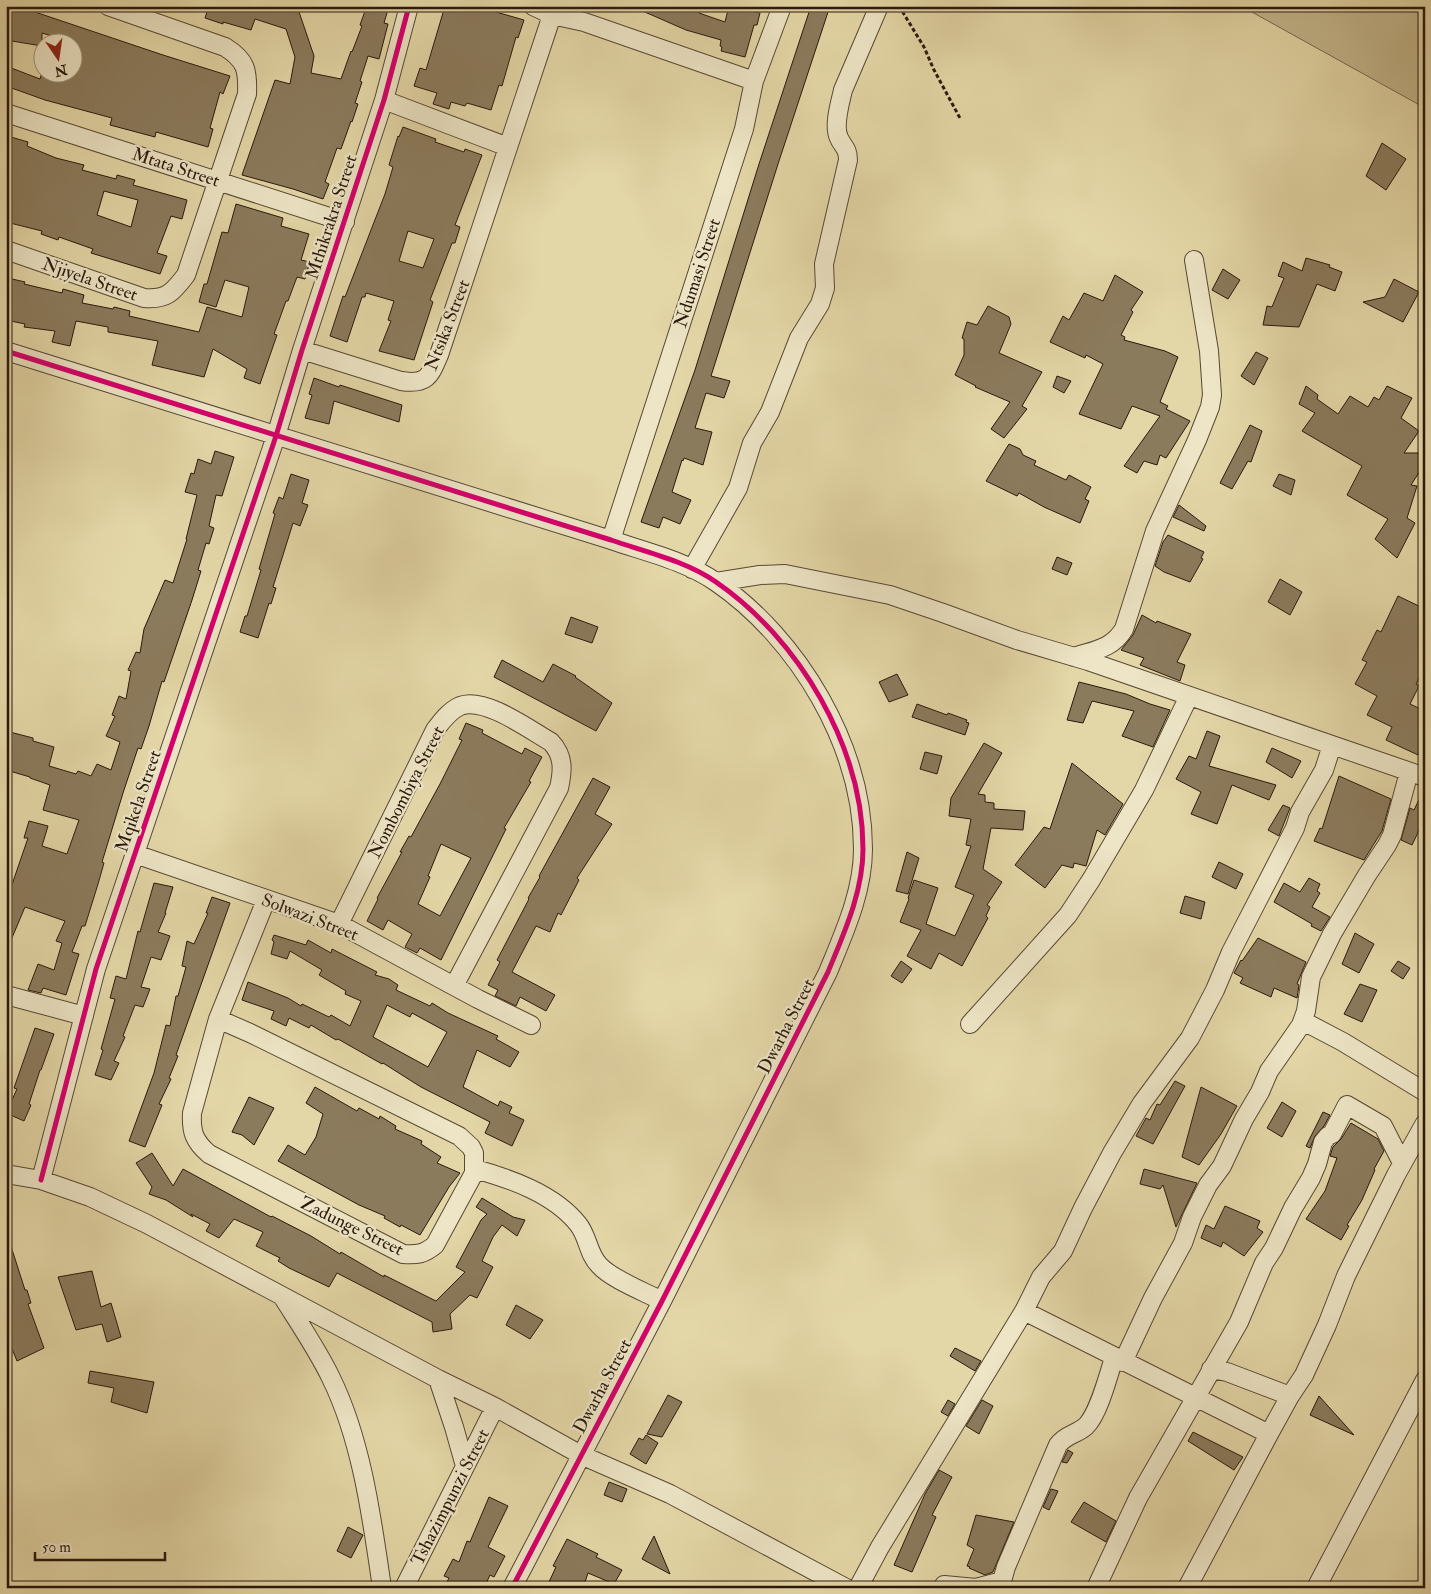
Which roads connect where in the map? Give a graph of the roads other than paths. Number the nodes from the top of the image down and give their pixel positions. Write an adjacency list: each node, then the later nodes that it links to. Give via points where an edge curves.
1 (108, 6): 11 (street, Njiyela Street, via 225,47 244,63 248,78 246,94)
2 (409, 6): 8 (street, Mthikrakra Street)
3 (533, 6): 6 (street)
4 (782, 6): 7 (street, Ndumasi Street)
5 (880, 6): 19 (street, via 839,105 838,138 846,148 848,160 824,264 825,288 820,304 799,338 770,412 752,443 738,488)
6 (552, 15): 7 (street, via 584,22); 10 (street, Ntsika Street)
7 (754, 82): 18 (street, Ndumasi Street, via 744,129)
8 (384, 100): 10 (street); 12 (street, Mthikrakra Street)
9 (6, 113): 11 (street, Mtata Street)
10 (508, 147): 15 (street, Ntsika Street, via 430,375 418,382 401,381)
11 (218, 180): 12 (street, Mtata Street); 13 (street, Njiyela Street, via 186,275 176,288 161,298 144,298)
12 (345, 222): 15 (street, Mthikrakra Street)
13 (6, 250)
14 (1194, 260): 21 (street, via 1209,351 1210,407 1155,531 1124,629 1108,647)
15 (302, 350): 17 (street, Mthikrakra Street)
16 (6, 352): 17 (street, Dwarha Street)
17 (276, 436): 18 (street, Dwarha Street); 25 (street, Mqikela Street)
18 (611, 540): 19 (street, Dwarha Street)
19 (692, 569): 20 (street, Dwarha Street)
20 (716, 582): 21 (street, via 785,574 828,582 890,595); 42 (street, Dwarha Street, via 759,616 790,652 831,720 851,768 860,808 863,850 858,890 828,972)
21 (1074, 657): 22 (street)
22 (1189, 696): 23 (street); 33 (street, via 1144,790 1068,916)
23 (1332, 745): 24 (street); 43 (street, via 1324,770 1300,812 1295,828 1190,1038 1142,1103 1112,1153 1063,1251 1041,1277)
24 (1417, 774): 32 (street, via 1387,845 1332,934 1311,977)
25 (134, 854): 26 (street, Solwazi Street); 30 (street, Mqikela Street)
26 (266, 900): 27 (street, Solwazi Street); 31 (street, Zadunge Street)
27 (339, 924): 28 (street, Solwazi Street); 28 (street, Nombombiya Street, via 435,730 460,706 477,704 494,710 551,742 562,760 561,778 559,788)
28 (454, 986): 34 (street, Solwazi Street)
29 (6, 995): 30 (street)
30 (84, 1016): 40 (street, Mqikela Street)
31 (218, 1020): 38 (street, via 459,1136 474,1153); 38 (street, Zadunge Street, via 191,1126 200,1146 209,1154 403,1254 412,1255 425,1253 435,1245)
32 (1303, 1021): 35 (street); 44 (street, via 1269,1071 1222,1166 1192,1216 1183,1243)
33 (970, 1024)
34 (531, 1025)
35 (1425, 1092)
36 (1425, 1123): 37 (street)
37 (1402, 1163): 45 (street, via 1382,1126 1347,1105 1332,1134 1323,1142 1311,1178 1264,1263 1239,1322); 48 (street, via 1346,1276 1304,1375)
38 (475, 1169): 42 (street, via 546,1197 580,1225 599,1265 611,1275)
39 (6, 1174): 40 (street)
40 (41, 1180): 41 (street, via 90,1197)
41 (281, 1295): 46 (street); 55 (street, via 331,1378 353,1436 365,1485)
42 (662, 1301): 52 (street, Dwarha Street)
43 (1024, 1312): 44 (street); 59 (street)
44 (1119, 1360): 49 (street); 54 (street, via 1094,1417 1076,1434 1064,1437 1058,1445 1002,1581 976,1588)
45 (1211, 1369): 48 (street); 49 (street)
46 (438, 1379): 50 (street); 53 (street)
47 (1425, 1380): 62 (street)
48 (1290, 1396): 51 (street)
49 (1194, 1397): 51 (street); 60 (street, via 1138,1498)
50 (495, 1407): 52 (street); 53 (street, Tshazimpunzi Street)
51 (1269, 1434): 61 (street)
52 (581, 1456): 57 (street, Dwarha Street); 58 (street, via 670,1494)
53 (465, 1466): 56 (street, Tshazimpunzi Street)
54 (944, 1585)
55 (382, 1588)
56 (404, 1588)
57 (512, 1588)
58 (846, 1588)
59 (858, 1588)
60 (1096, 1588)
61 (1187, 1588)
62 (1316, 1588)

